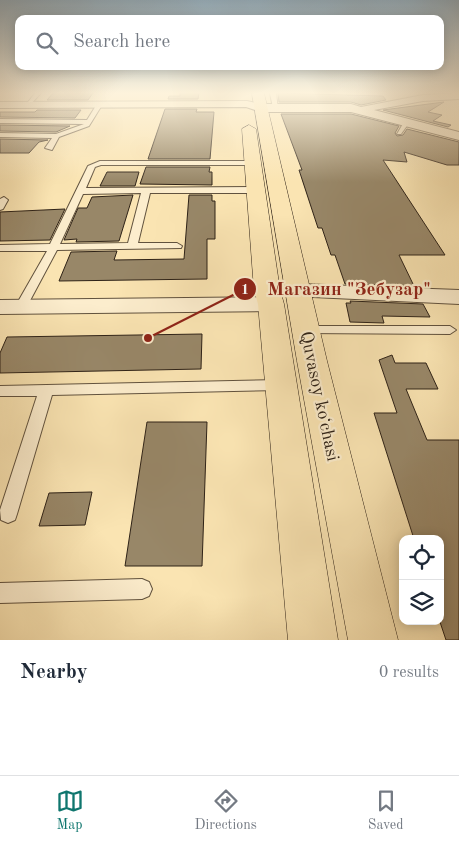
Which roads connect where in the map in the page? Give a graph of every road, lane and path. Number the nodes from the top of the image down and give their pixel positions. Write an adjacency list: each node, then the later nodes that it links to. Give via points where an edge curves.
1 (89, 123): 6 (lane)
2 (256, 123): 9 (main road, Quvasoy koʻchasi)
3 (260, 123): 17 (main road, Quvasoy koʻchasi)
4 (389, 123): 7 (street, via 402,128)
5 (0, 135): 6 (lane)
6 (56, 136): 8 (lane)
7 (459, 136)
8 (49, 148)
9 (255, 177): 10 (lane, via 100,163 92,166); 11 (lane); 17 (main road, Quvasoy koʻchasi, via 267,290)
10 (81, 191): 11 (lane); 14 (lane)
11 (146, 191): 12 (lane)
12 (132, 246): 13 (lane); 14 (lane)
13 (177, 246)
14 (54, 247): 15 (lane); 18 (lane)
15 (0, 248)
16 (459, 297): 17 (street)
17 (285, 298): 18 (street); 19 (main road, Quvasoy koʻchasi); 21 (main road, Quvasoy koʻchasi)
18 (10, 307)
19 (306, 330): 20 (lane); 28 (main road, Quvasoy koʻchasi)
20 (450, 330)
21 (281, 385): 22 (lane); 27 (main road, Quvasoy koʻchasi)
22 (46, 390): 23 (lane); 24 (lane)
23 (0, 391)
24 (8, 514)
25 (142, 589): 26 (lane)
26 (0, 593)
27 (313, 640)
28 (372, 640)

